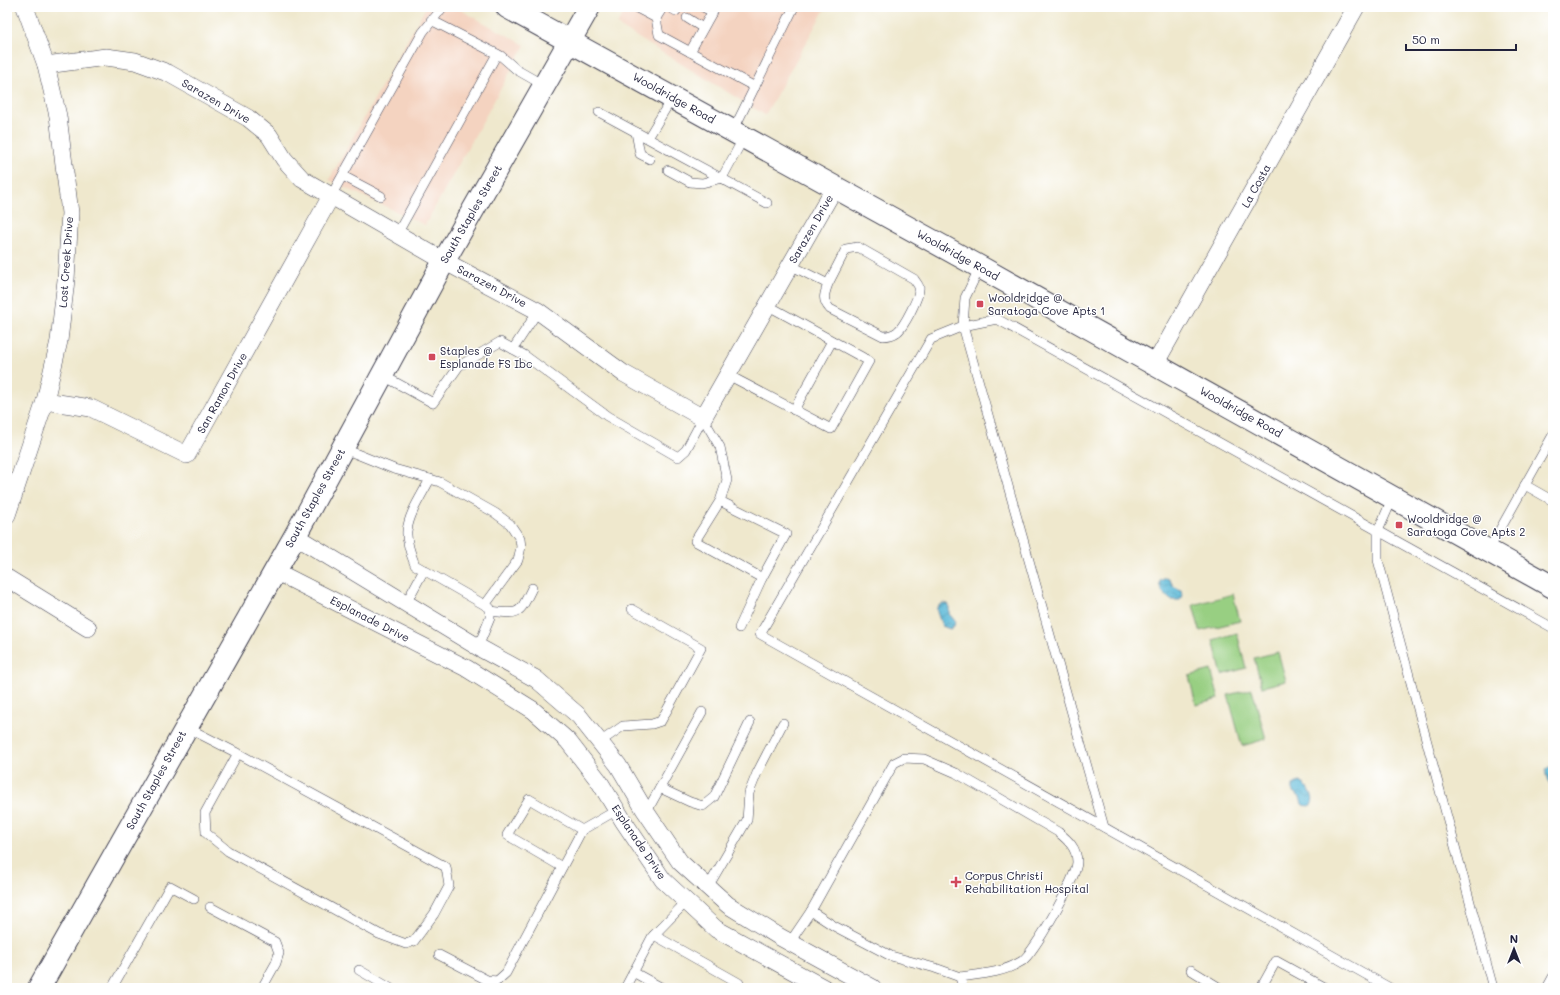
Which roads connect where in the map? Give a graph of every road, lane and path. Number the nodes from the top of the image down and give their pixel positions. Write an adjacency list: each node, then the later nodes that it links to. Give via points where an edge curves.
1 (25, 7): 18 (street, Lost Creek Drive)
2 (443, 7): 13 (lane)
3 (507, 7): 15 (main road, Wooldridge Road)
4 (589, 7): 15 (main road, South Staples Street)
5 (635, 7): 11 (lane)
6 (663, 7): 11 (lane)
7 (703, 7): 10 (lane)
8 (794, 7): 20 (lane)
9 (1356, 7): 44 (street, La Costa)
10 (714, 9): 14 (lane)
11 (656, 18): 16 (lane, via 659,35)
12 (687, 18): 14 (lane)
13 (431, 20): 17 (lane); 28 (lane)
14 (703, 28): 16 (lane)
15 (571, 41): 19 (main road, South Staples Street); 21 (main road, Wooldridge Road)
16 (690, 52): 20 (lane)
17 (497, 54): 19 (lane, via 517,70); 34 (lane)
18 (46, 65): 31 (street, Sarazen Drive, via 106,57 135,61 168,73 248,118 269,135 284,159 302,179); 47 (street, Lost Creek Drive, via 58,116 70,213 59,340)
19 (545, 86): 35 (main road, South Staples Street)
20 (755, 87): 24 (lane)
21 (672, 97): 24 (main road, Wooldridge Road); 25 (lane)
22 (599, 112): 23 (lane)
23 (636, 132): 25 (lane); 26 (lane, via 640,154)
24 (739, 134): 29 (lane); 30 (main road, Wooldridge Road)
25 (648, 138): 29 (lane)
26 (650, 159)
27 (668, 170): 29 (lane, via 690,182 702,183)
28 (343, 176): 31 (lane); 32 (lane)
29 (722, 178): 33 (lane)
30 (834, 187): 36 (street, Sarazen Drive); 37 (main road, Wooldridge Road)
31 (331, 196): 34 (street, Sarazen Drive); 47 (street, San Ramon Drive, via 187,455 91,408)
32 (380, 196)
33 (767, 203)
34 (397, 234): 35 (street, Sarazen Drive)
35 (444, 261): 40 (street, Sarazen Drive); 45 (main road, South Staples Street)
36 (790, 265): 38 (lane); 39 (street, Sarazen Drive)
37 (980, 267): 41 (lane, via 965,298); 44 (main road, Wooldridge Road)
38 (828, 284): 38 (lane, via 824,302 830,309 883,336 891,336 899,331 919,292 919,286 914,279 858,247 846,249)
39 (767, 305): 42 (lane); 46 (street, Sarazen Drive)
40 (538, 311): 43 (lane); 49 (street, Sarazen Drive, via 623,373)
41 (963, 326): 58 (lane, via 997,319); 85 (lane); 85 (lane, via 930,339 760,634)
42 (832, 341): 48 (lane); 48 (lane, via 869,362 831,429)
43 (512, 349): 45 (lane, via 500,342 459,366 433,403); 49 (lane, via 524,355 607,416 678,457 686,450)
44 (1155, 364): 54 (main road, Wooldridge Road)
45 (382, 375): 51 (main road, South Staples Street)
46 (728, 375): 48 (lane); 49 (street, Sarazen Drive)
47 (45, 401): 57 (street, Lost Creek Drive)
48 (794, 410)
49 (703, 418): 55 (lane, via 722,454 727,480)
50 (1553, 435): 53 (lane)
51 (342, 448): 52 (lane, via 394,469); 59 (main road, South Staples Street)
52 (430, 479): 61 (lane, via 412,515 407,532 410,553 415,565); 68 (lane, via 495,513 510,524 520,539 518,560)
53 (1525, 485): 56 (lane); 60 (lane)
54 (1393, 497): 58 (lane); 60 (main road, Wooldridge Road)
55 (720, 501): 64 (lane, via 695,541); 64 (lane, via 786,534)
56 (1553, 501)
57 (7, 515)
58 (1378, 531): 72 (lane); 116 (lane, via 1378,560)
59 (295, 536): 62 (main road, South Staples Street); 67 (street, Esplanade Drive)
60 (1488, 551): 65 (main road, Wooldridge Road)
61 (424, 570): 67 (lane); 68 (lane)
62 (275, 571): 74 (street, Esplanade Drive); 78 (main road, South Staples Street)
63 (7, 578): 70 (street)
64 (762, 578): 71 (lane)
65 (1553, 587)
66 (532, 588): 68 (lane, via 522,608 517,612 508,613)
67 (406, 603): 73 (street, Esplanade Drive)
68 (488, 608): 73 (lane, via 490,618)
69 (632, 609): 79 (lane, via 701,648 661,721 624,726)
70 (88, 628)
71 (738, 628)
72 (1553, 628)
73 (478, 647): 74 (street); 79 (street, Esplanade Drive, via 536,679 579,716)
74 (466, 668): 81 (street, Esplanade Drive, via 533,710 568,741)
75 (702, 712): 82 (lane)
76 (750, 722): 82 (lane, via 714,797 703,806)
77 (783, 723): 88 (lane, via 756,773 749,793 747,820)
78 (186, 727): 80 (lane); 104 (main road, South Staples Street)
79 (600, 742): 81 (street); 84 (street, Esplanade Drive, via 618,765)
80 (238, 753): 80 (lane, via 446,867 449,886 434,914 414,941 406,944 379,934 228,851 206,833 205,813)
81 (580, 756): 83 (street, Esplanade Drive)
82 (660, 788): 84 (lane)
83 (617, 810): 86 (lane); 90 (street, Esplanade Drive, via 663,880)
84 (646, 813): 88 (street, Esplanade Drive, via 680,862)
85 (1104, 827): 115 (lane)
86 (582, 830): 87 (lane); 87 (lane, via 529,799 507,835)
87 (562, 867): 95 (lane, via 506,973 497,981 487,980)
88 (708, 887): 94 (street, Esplanade Drive, via 728,905)
89 (194, 898): 105 (lane, via 170,886)
90 (686, 901): 93 (lane); 96 (street, Esplanade Drive, via 716,929)
91 (210, 907): 106 (lane, via 275,942 279,953)
92 (811, 911): 94 (lane); 100 (lane, via 891,956); 100 (lane, via 894,763 904,758 924,758 956,773 1058,832 1075,851 1077,862 1075,873 1024,960 996,972)
93 (654, 935): 99 (lane); 102 (lane)
94 (785, 939): 96 (street); 110 (street, Esplanade Drive)
95 (440, 954)
96 (769, 958): 103 (street, Esplanade Drive)
97 (359, 970): 107 (lane)
98 (1191, 970): 112 (lane)
99 (633, 972): 108 (lane); 109 (lane)
100 (960, 977): 111 (lane)
101 (1553, 977): 117 (lane)
102 (737, 986)
103 (820, 987)
104 (39, 988)
105 (112, 988)
106 (262, 988)
107 (390, 988)
108 (624, 988)
109 (662, 988)
110 (873, 988)
111 (963, 988)
112 (1220, 988)
113 (1261, 988): 114 (lane, via 1276,961)
114 (1325, 988)
115 (1390, 988)
116 (1493, 988)
117 (1547, 988)

